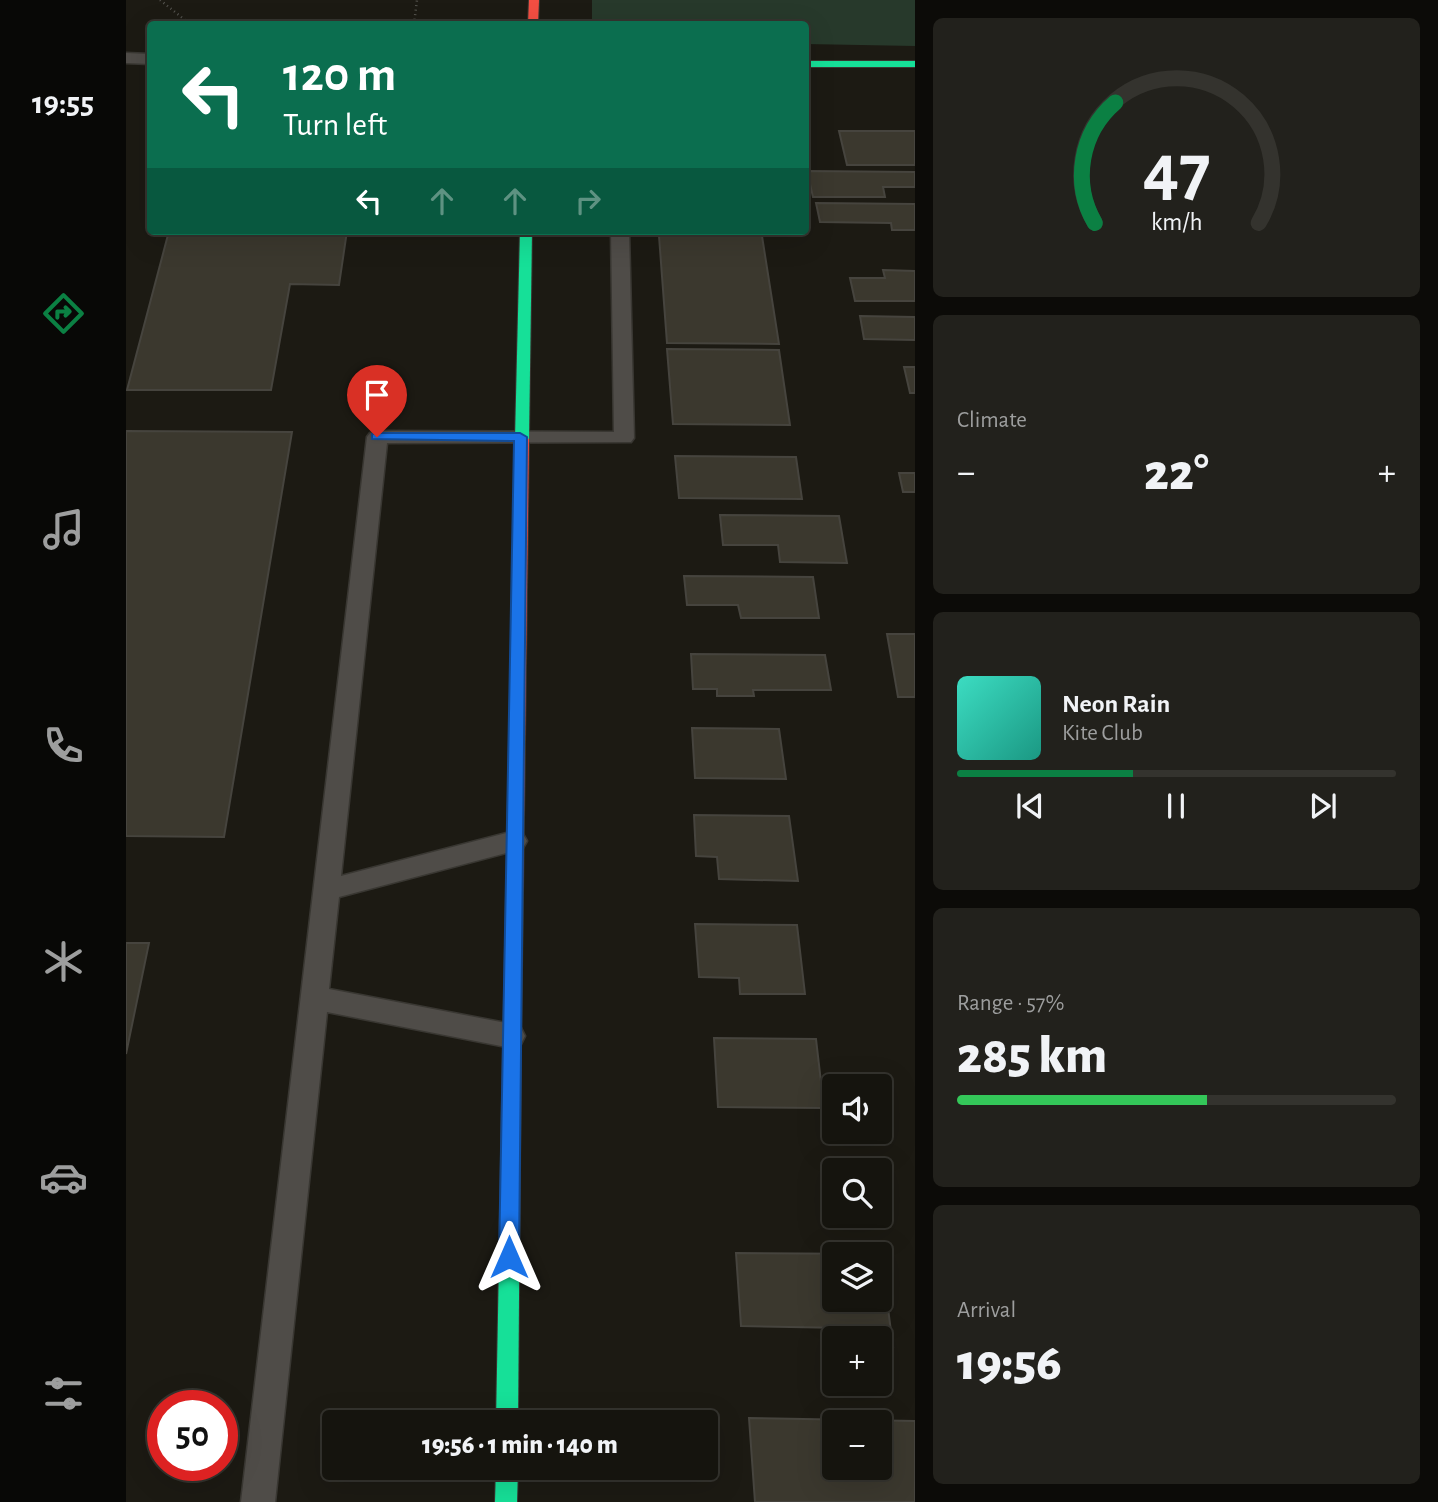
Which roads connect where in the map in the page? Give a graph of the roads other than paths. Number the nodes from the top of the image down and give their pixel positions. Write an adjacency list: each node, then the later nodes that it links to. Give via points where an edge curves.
1 (534, 0): 2 (main road)
2 (533, 21)
3 (139, 59): 6 (lane)
4 (809, 64): 5 (main road)
5 (915, 64)
6 (126, 76)
7 (526, 235): 9 (main road)
8 (621, 235): 9 (lane, via 624,438)
9 (520, 437): 10 (main road); 11 (lane, via 377,437)
10 (514, 841): 11 (lane); 13 (main road)
11 (327, 890): 12 (lane)
12 (314, 998): 13 (lane); 16 (lane)
13 (511, 1036): 14 (main road)
14 (507, 1410)
15 (506, 1480): 17 (main road)
16 (258, 1502)
17 (506, 1502)

